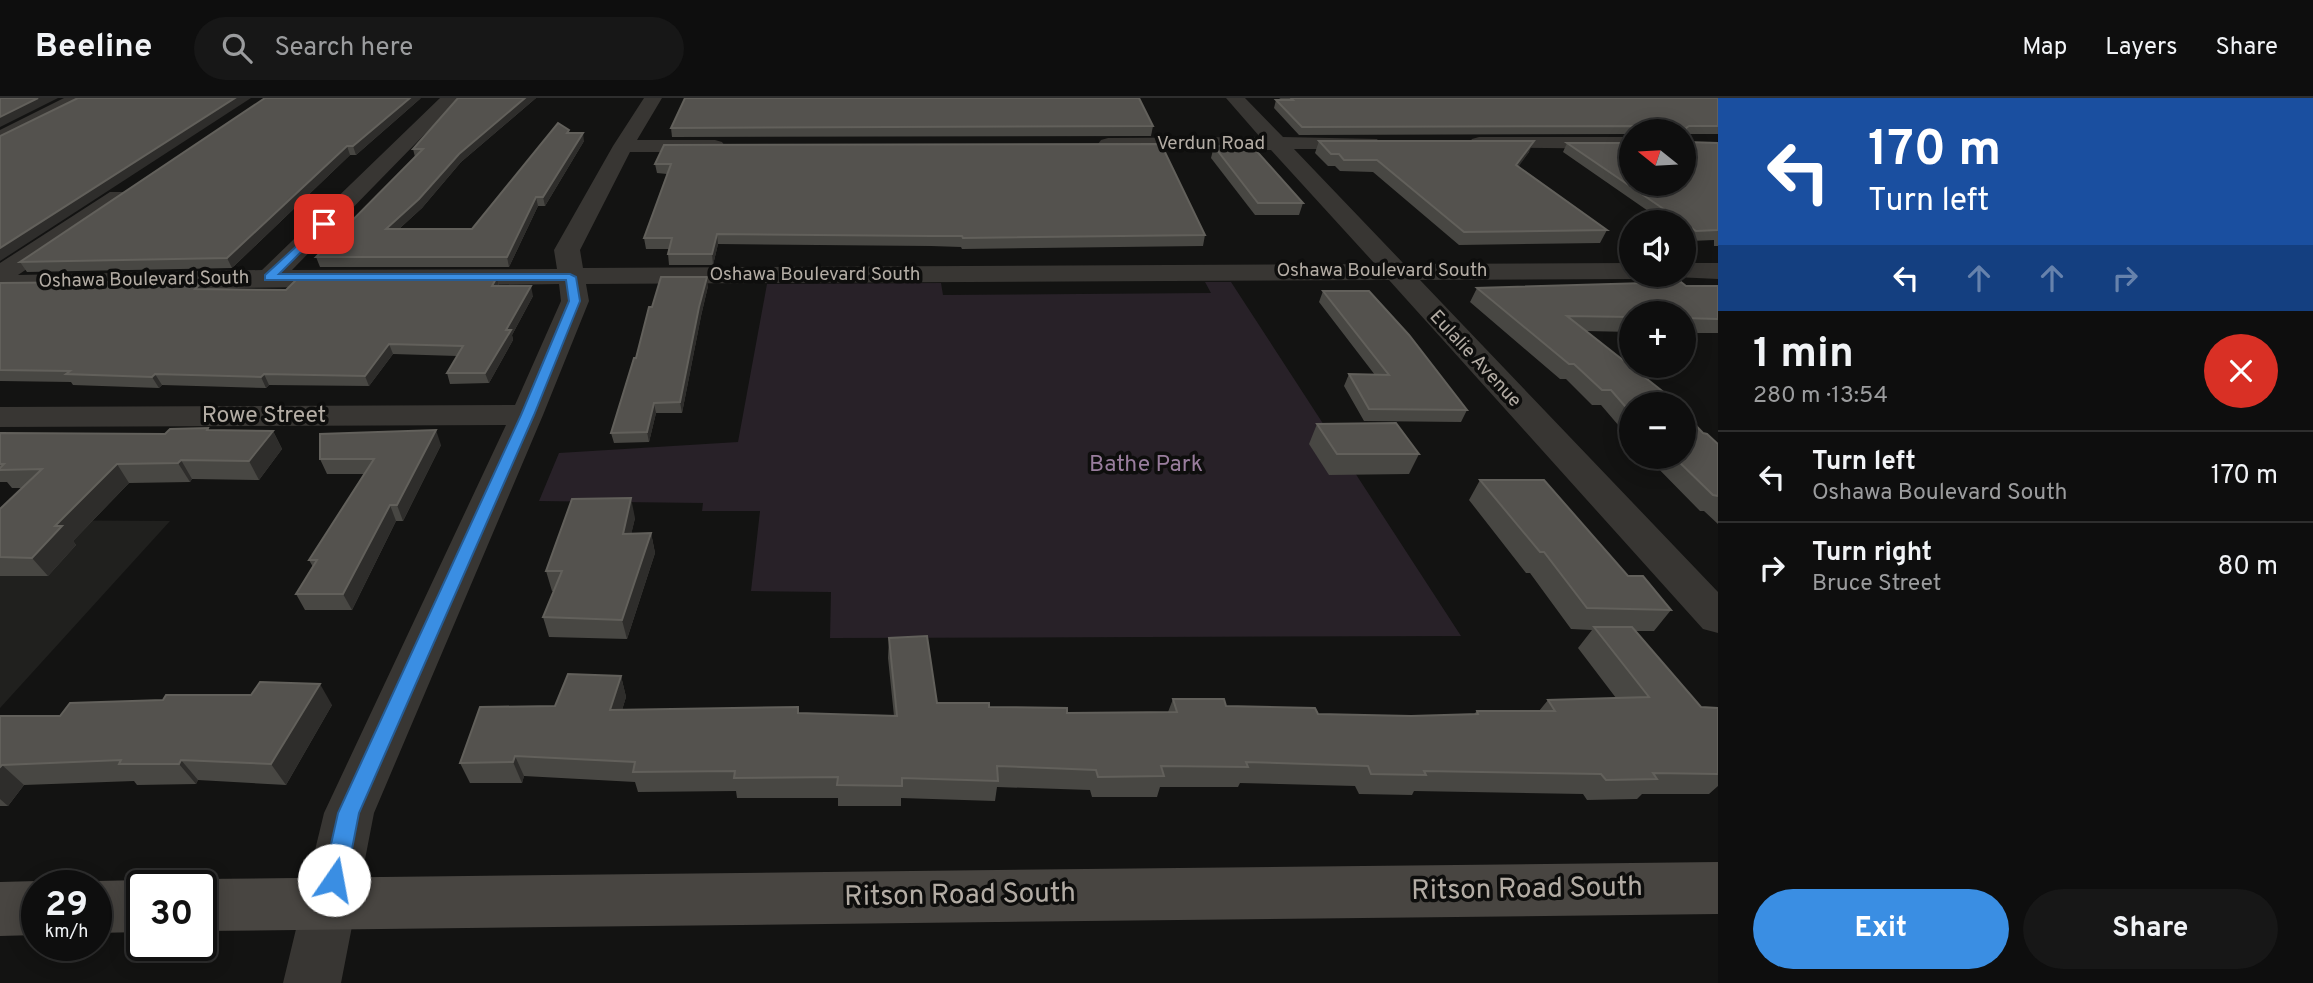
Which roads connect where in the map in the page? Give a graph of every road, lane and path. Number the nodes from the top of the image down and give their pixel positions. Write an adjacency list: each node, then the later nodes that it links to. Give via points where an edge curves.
1 (78, 98): 5 (street)
2 (451, 98): 20 (street)
3 (653, 98): 11 (street)
4 (1235, 98): 10 (street, Eulalie Avenue)
5 (0, 138)
6 (1386, 143): 10 (street, Verdun Road)
7 (1454, 143): 8 (street)
8 (1619, 143)
9 (1093, 144): 10 (street, Verdun Road)
10 (1277, 144): 14 (street, Eulalie Avenue)
11 (623, 146): 12 (street); 19 (street, via 567,250)
12 (733, 146)
13 (140, 183): 18 (street)
14 (1393, 270): 15 (street, Oshawa Boulevard South); 19 (street, Oshawa Boulevard South); 24 (street, Eulalie Avenue)
15 (1619, 271)
16 (1696, 271): 17 (street)
17 (1718, 271)
18 (0, 275)
19 (570, 277): 20 (street, Oshawa Boulevard South); 22 (street, via 575,301)
20 (269, 278): 21 (street, Oshawa Boulevard South)
21 (0, 283)
22 (527, 415): 23 (street, Rowe Street); 26 (street, via 349,813)
23 (0, 417)
24 (1718, 618)
25 (1718, 888): 26 (main road, Ritson Road South)
26 (330, 902): 27 (main road, Ritson Road South); 30 (street)
27 (217, 905)
28 (21, 908): 29 (main road)
29 (0, 909)
30 (312, 983)

